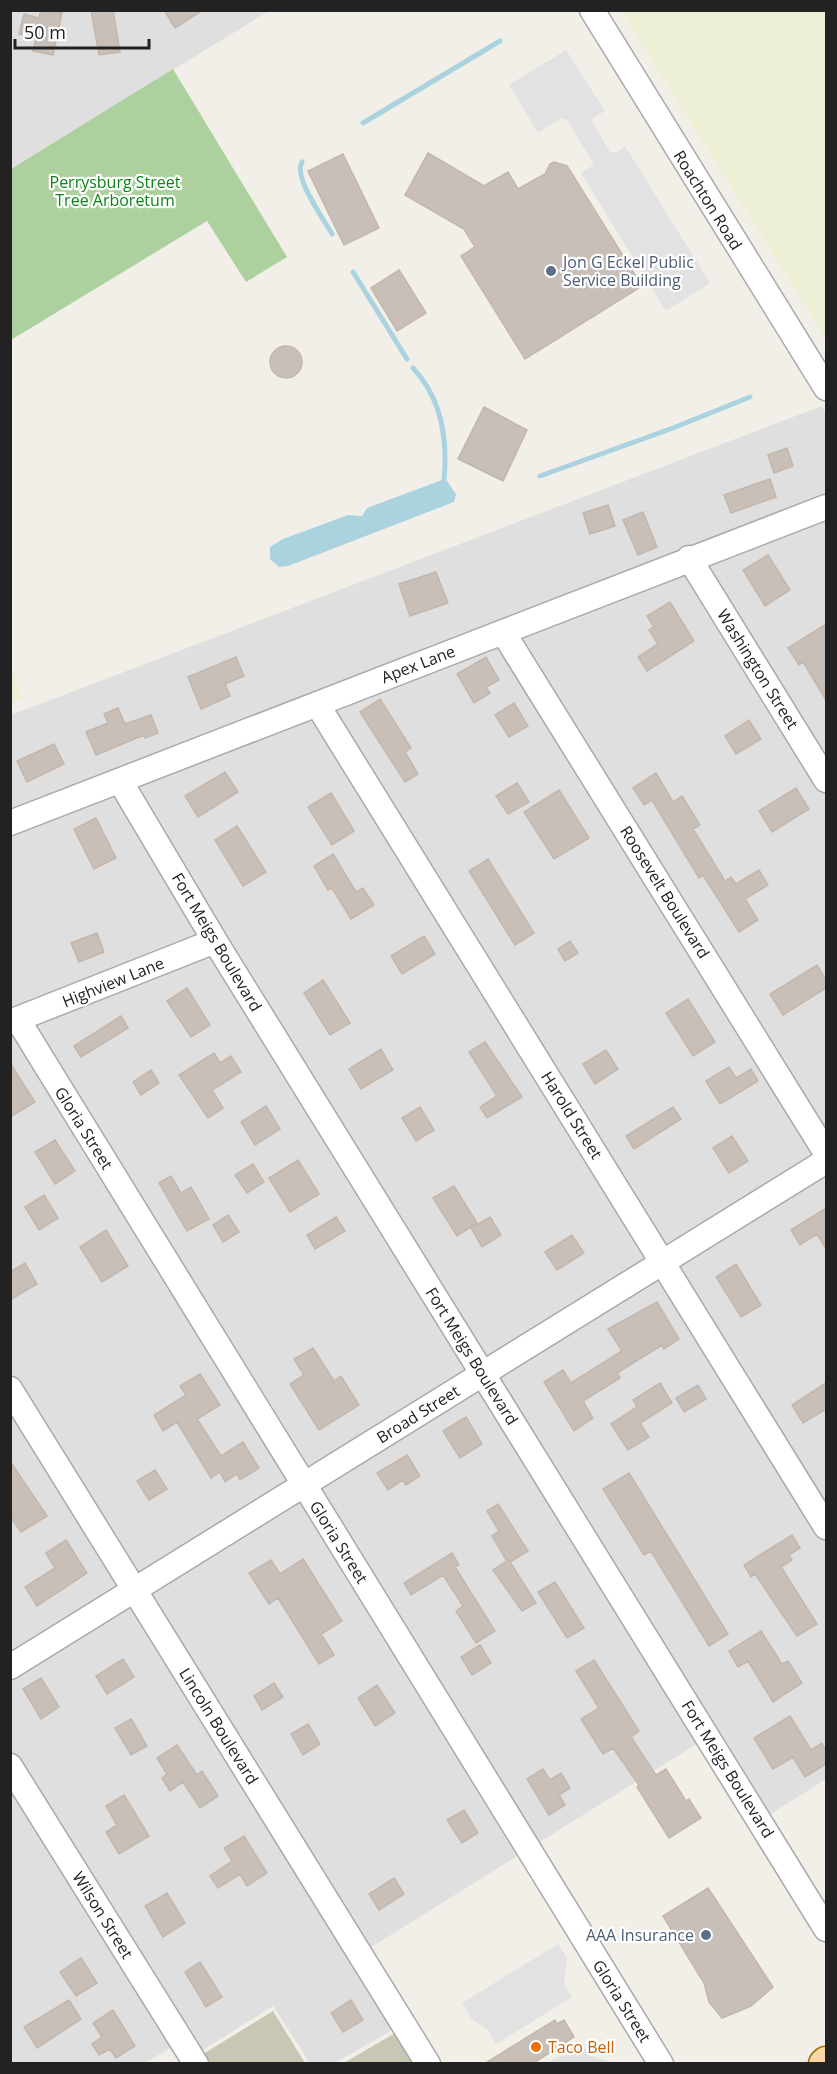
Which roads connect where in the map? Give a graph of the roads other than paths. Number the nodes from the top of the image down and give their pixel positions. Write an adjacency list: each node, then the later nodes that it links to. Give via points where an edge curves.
1 (592, 10): 2 (street, Roachton Road)
2 (826, 388)
3 (826, 507): 4 (street, Apex Lane)
4 (690, 558): 5 (street, Apex Lane); 7 (street, Washington Street)
5 (503, 632): 6 (street, Apex Lane); 12 (street, Roosevelt Boulevard)
6 (317, 704): 8 (street, Apex Lane); 14 (street, Harold Street)
7 (826, 780)
8 (120, 781): 9 (street, Apex Lane); 10 (street, Fort Meigs Boulevard)
9 (10, 823)
10 (215, 941): 11 (street, Highview Lane); 15 (street, Fort Meigs Boulevard)
11 (14, 1021): 17 (street, Gloria Street)
12 (826, 1153)
13 (826, 1161): 14 (street, Broad Street)
14 (663, 1262): 15 (street, Broad Street); 18 (street, Harold Street)
15 (483, 1374): 17 (street, Broad Street); 22 (street, Fort Meigs Boulevard)
16 (10, 1389): 19 (street, Lincoln Boulevard)
17 (303, 1485): 19 (street, Broad Street); 25 (street, Gloria Street)
18 (826, 1527)
19 (135, 1590): 20 (street, Broad Street); 24 (street, Lincoln Boulevard)
20 (10, 1667)
21 (10, 1766): 23 (street, Wilson Street)
22 (826, 1929)
23 (196, 2064)
24 (428, 2064)
25 (661, 2064)

